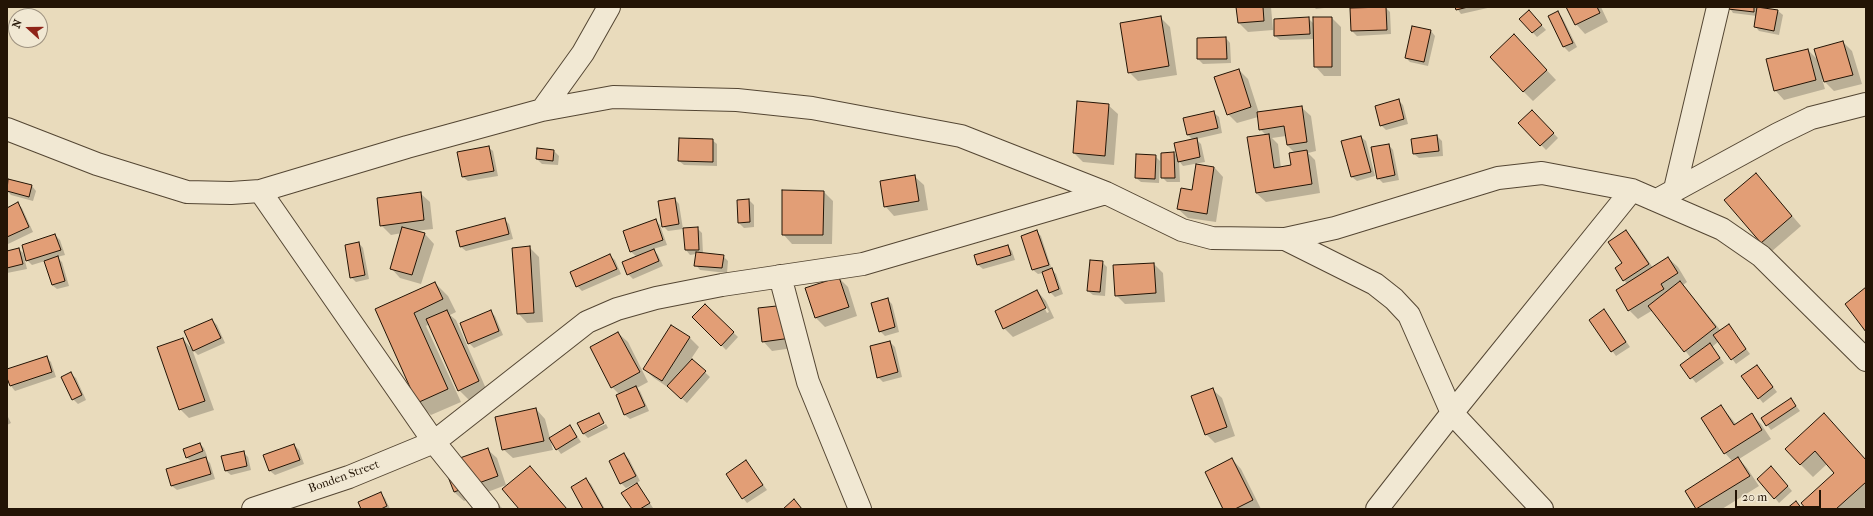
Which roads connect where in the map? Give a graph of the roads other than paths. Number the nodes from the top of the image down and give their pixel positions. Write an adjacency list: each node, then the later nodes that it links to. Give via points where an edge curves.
1 (609, 7): 4 (street, via 583,53)
2 (1718, 7): 9 (street)
3 (1866, 104): 9 (street, via 1811,118)
4 (542, 110): 7 (street); 8 (street, via 613,97 737,100 812,108 960,136)
5 (7, 129): 7 (street, via 97,164 187,192)
6 (1632, 190): 9 (street); 10 (street, via 1542,173 1498,178 1335,228); 13 (street)
7 (260, 191): 14 (street)
8 (1106, 193): 10 (street, via 1182,230 1212,238); 11 (street, Bonden Street, via 863,264)
9 (1666, 195): 12 (street, via 1761,256)
10 (1285, 239): 13 (street, via 1375,284 1394,299 1409,315)
11 (780, 276): 14 (street, Bonden Street, via 656,298 617,309 587,322); 17 (street, via 808,382)
12 (1866, 360)
13 (1452, 413): 18 (street); 19 (street)
14 (434, 442): 15 (street, Bonden Street, via 349,477); 16 (street)
15 (254, 509)
16 (488, 509)
17 (860, 509)
18 (1377, 509)
19 (1542, 509)

